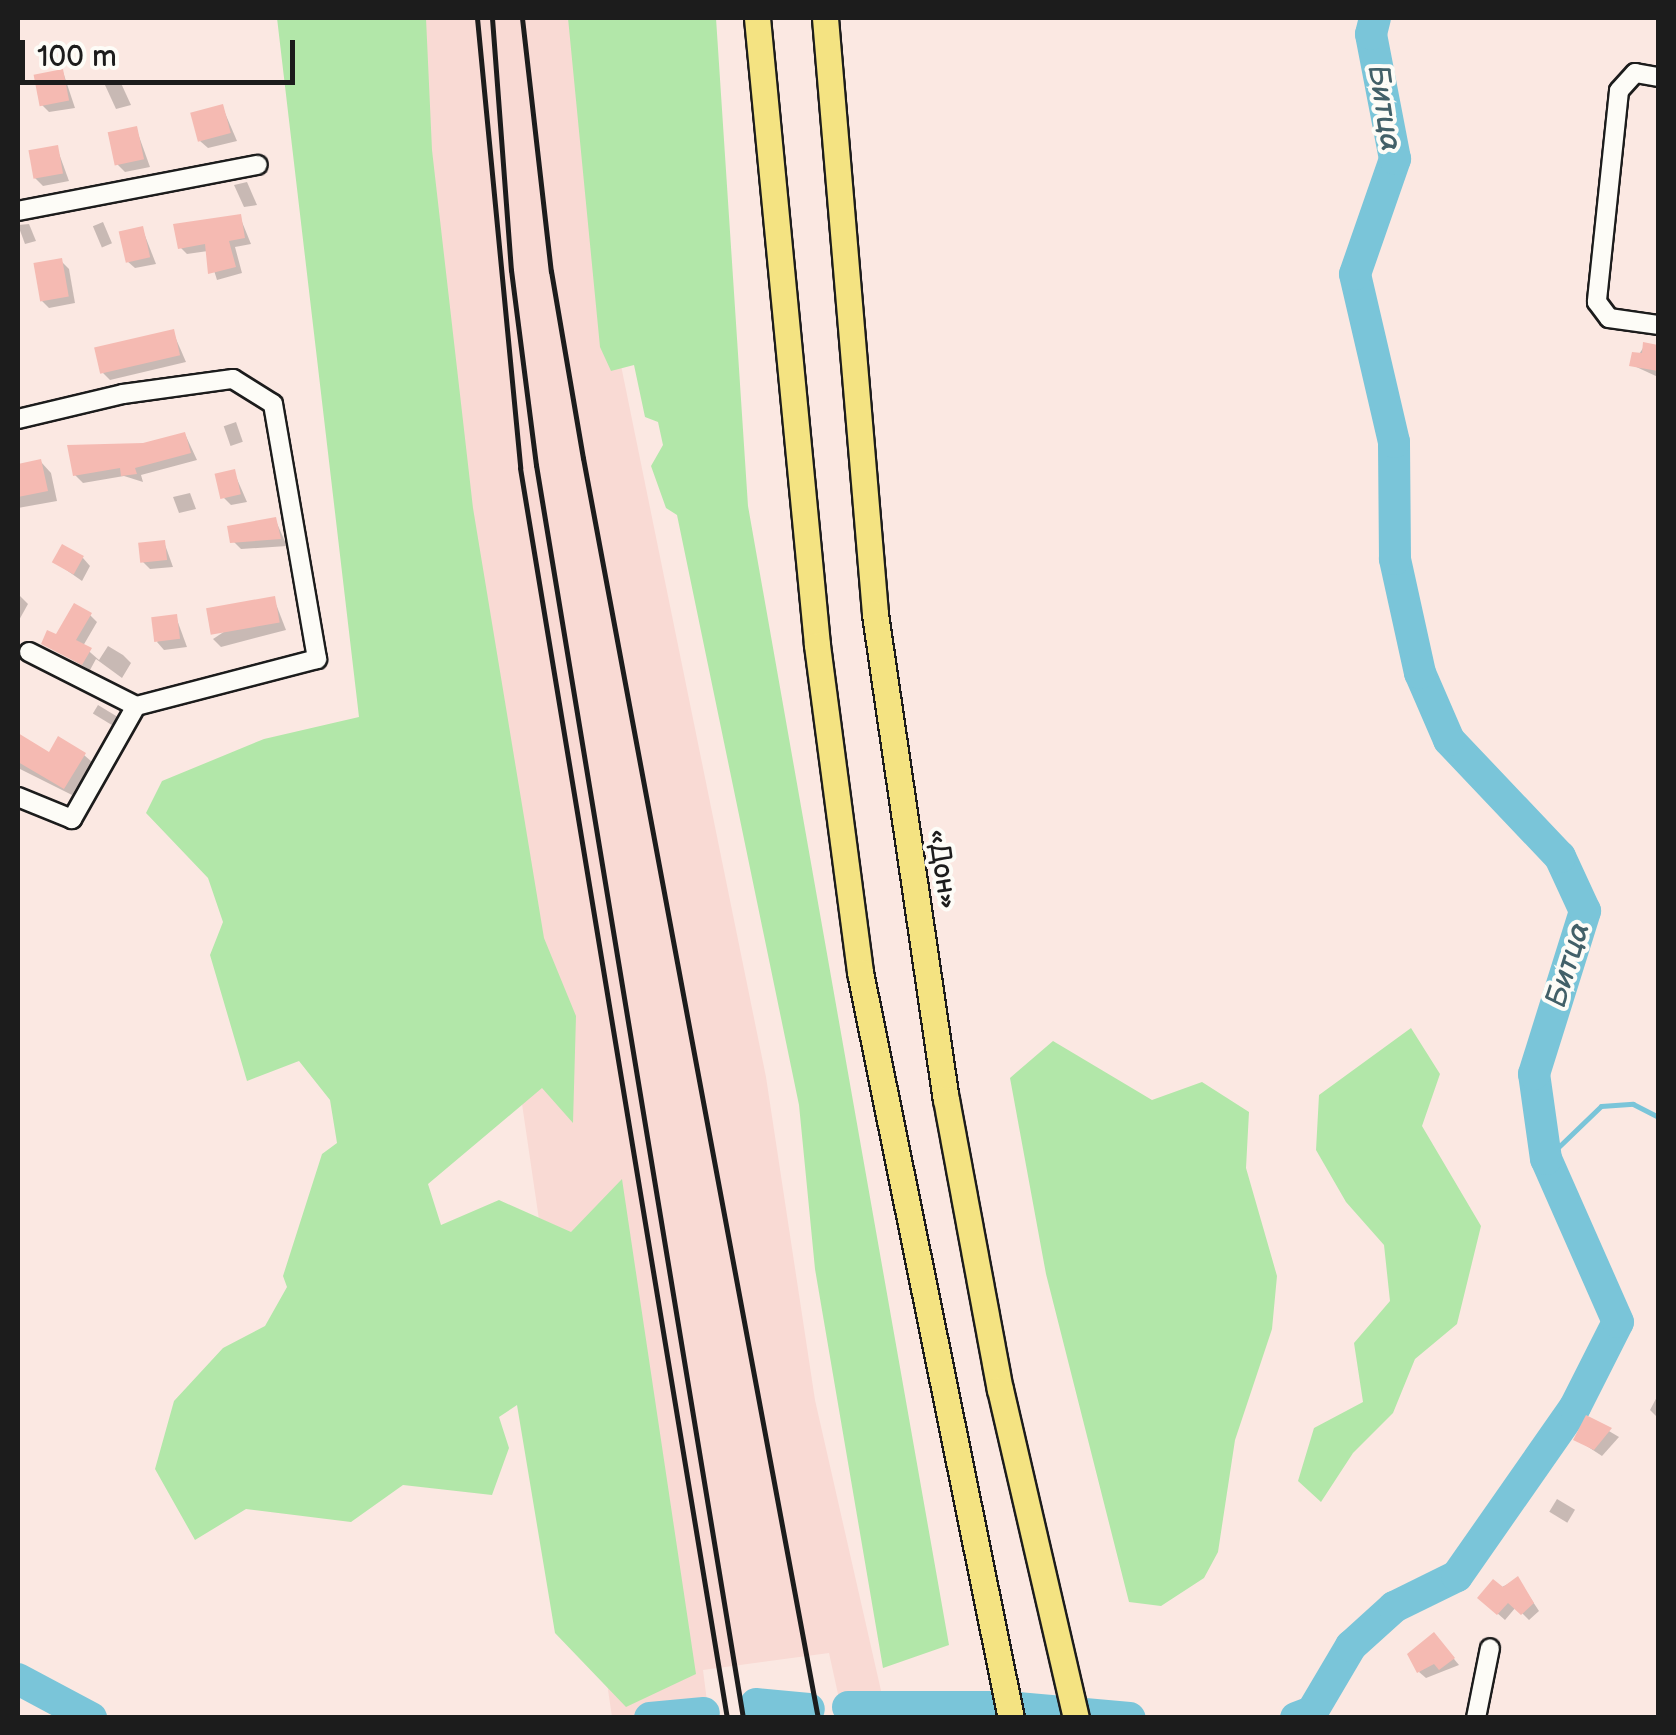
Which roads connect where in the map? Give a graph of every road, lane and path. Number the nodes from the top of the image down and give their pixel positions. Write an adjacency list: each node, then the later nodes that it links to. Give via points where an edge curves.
1 (757, 18): 12 (highway, via 817,645 860,972)
2 (825, 18): 13 (highway, «Дон», via 880,651 946,1099 1000,1390)
3 (1658, 76): 6 (street, via 1635,73 1619,91 1597,302 1609,318)
4 (258, 166): 5 (street)
5 (18, 211)
6 (1658, 326)
7 (18, 418): 9 (street, via 233,379 273,404 317,659)
8 (29, 652): 9 (street)
9 (136, 706): 10 (street, via 72,819)
10 (18, 798)
11 (1490, 1648): 14 (street)
12 (1010, 1718)
13 (1076, 1718)
14 (1476, 1718)

